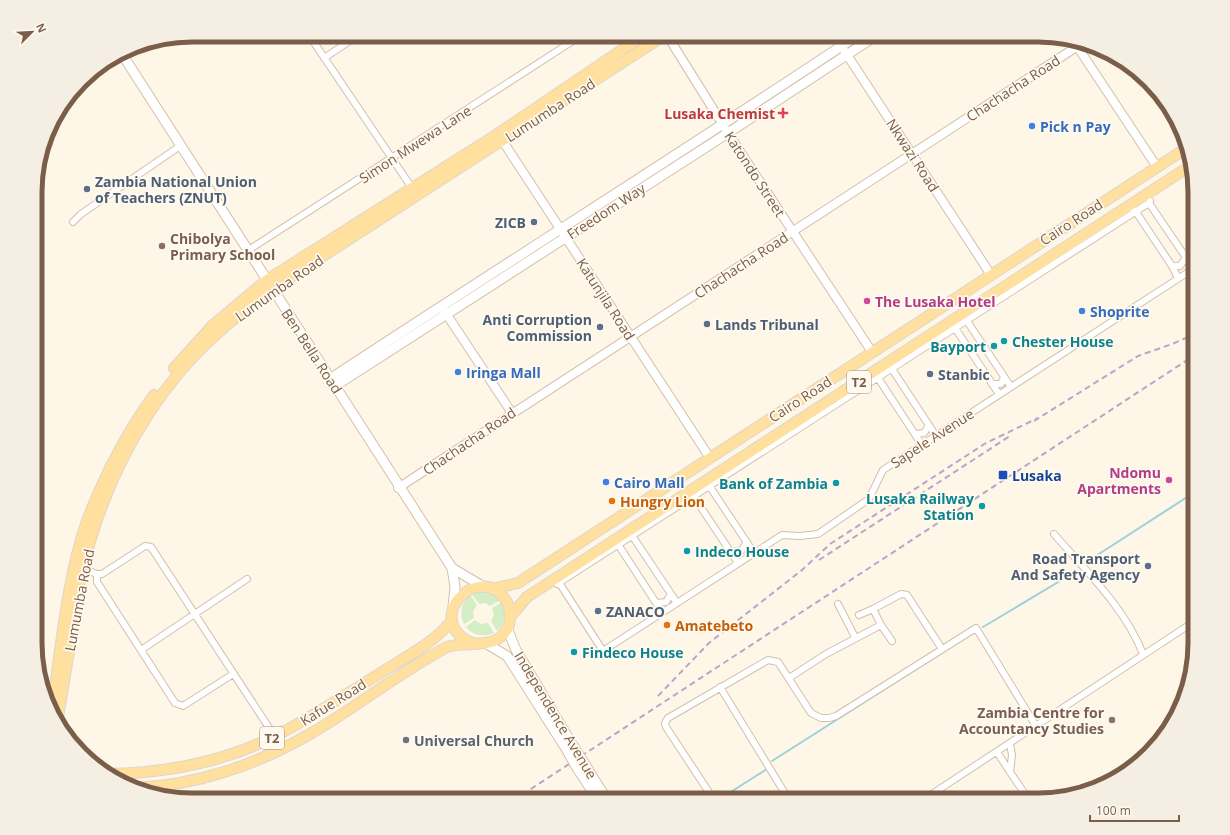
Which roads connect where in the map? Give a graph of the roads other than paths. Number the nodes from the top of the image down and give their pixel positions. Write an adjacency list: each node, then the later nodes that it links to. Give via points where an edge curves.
1 (313, 42): 15 (street)
2 (348, 42): 15 (street)
3 (571, 42): 22 (street, Simon Mwewa Lane)
4 (634, 42): 25 (main road, Lumumba Road)
5 (655, 42): 18 (main road, Lumumba Road)
6 (838, 42): 11 (street, Nkwazi Road)
7 (848, 42): 11 (main road, Freedom Way)
8 (866, 42): 13 (main road, Freedom Way)
9 (673, 44): 16 (street, Katondo Street)
10 (1073, 46): 21 (street, Chachacha Road)
11 (841, 47): 13 (street, Nkwazi Road); 16 (main road, Freedom Way)
12 (1081, 48): 23 (street)
13 (847, 55): 17 (main road, Freedom Way); 21 (street, Nkwazi Road)
14 (124, 58): 19 (main road, Ben Bella Road)
15 (324, 58): 22 (street)
16 (722, 124): 17 (street, Katondo Street); 33 (main road, Freedom Way)
17 (728, 133): 35 (street, Katondo Street); 37 (main road, Freedom Way)
18 (502, 140): 33 (street, Katunjila Road); 49 (main road, Lumumba Road)
19 (180, 146): 31 (street); 38 (main road, Ben Bella Road)
20 (1182, 151): 23 (main road, Cairo Road / T2)
21 (912, 154): 35 (street, Chachacha Road); 46 (street, Nkwazi Road)
22 (392, 159): 25 (street); 38 (street, Simon Mwewa Lane)
23 (1156, 167): 30 (main road, Cairo Road / T2)
24 (1186, 169): 26 (main road, Cairo Road / T2)
25 (412, 188): 49 (main road, Lumumba Road)
26 (1152, 191): 27 (street); 28 (main road, Cairo Road / T2)
27 (1149, 203): 29 (street); 40 (street)
28 (1126, 208): 29 (street); 34 (main road, Cairo Road / T2)
29 (1136, 212): 42 (street); 43 (street)
30 (1086, 213): 32 (main road, Cairo Road / T2); 34 (main road, via 1087,223)
31 (73, 222)
32 (1072, 222): 36 (main road, via 1081,227); 46 (main road, Cairo Road / T2)
33 (560, 228): 37 (street, Katunjila Road); 45 (main road, Freedom Way)
34 (1095, 228): 36 (main road, Cairo Road / T2)
35 (792, 231): 58 (street, Chachacha Road); 59 (street, Katondo Street)
36 (1082, 236): 39 (main road, Cairo Road / T2)
37 (565, 237): 48 (main road, Freedom Way); 58 (street, Katunjila Road)
38 (247, 251): 49 (main road, Ben Bella Road)
39 (1054, 254): 42 (street); 50 (main road, Cairo Road / T2)
40 (1186, 257): 41 (street, Sapele Avenue); 43 (street, via 1183,264)
41 (1188, 260)
42 (1051, 266): 51 (street)
43 (1172, 266): 47 (street)
44 (1188, 272): 47 (street, Sapele Avenue)
45 (488, 274): 48 (main road); 53 (main road, Freedom Way)
46 (991, 274): 52 (main road, Cairo Road / T2)
47 (1178, 278): 66 (street, Sapele Avenue)
48 (494, 283): 53 (main road, Freedom Way)
49 (269, 284): 64 (main road, Ben Bella Road); 94 (main road, Lumumba Road, via 214,325 188,351 139,415 116,454 87,522)
50 (989, 296): 51 (street); 56 (main road, Cairo Road / T2)
51 (1002, 298): 55 (street)
52 (940, 308): 54 (main road, Cairo Road / T2); 56 (main road, via 942,318)
53 (443, 309): 64 (main road, Freedom Way); 71 (street)
54 (927, 316): 57 (main road, via 936,322); 59 (main road, Cairo Road / T2)
55 (967, 321): 56 (street); 62 (street)
56 (953, 325): 57 (main road, Cairo Road / T2); 60 (street); 65 (street)
57 (936, 331): 60 (main road, Cairo Road / T2)
58 (630, 336): 71 (street, Chachacha Road); 79 (street, Katunjila Road)
59 (872, 352): 69 (main road, Cairo Road / T2)
60 (901, 358): 61 (street); 67 (main road, Cairo Road / T2)
61 (892, 369): 63 (street); 73 (street)
62 (1004, 377): 65 (street, via 1001,384); 66 (street)
63 (878, 378): 67 (street); 75 (street)
64 (332, 382): 81 (main road, Ben Bella Road)
65 (992, 384): 68 (street)
66 (1011, 387): 68 (street, Sapele Avenue)
67 (847, 394): 72 (main road, Cairo Road / T2); 77 (street)
68 (999, 394): 76 (street, Sapele Avenue)
69 (792, 404): 70 (main road, Cairo Road / T2); 72 (main road, via 793,415)
70 (778, 413): 74 (main road, via 787,418); 79 (main road, Cairo Road / T2)
71 (512, 414): 81 (street, Chachacha Road)
72 (801, 419): 74 (main road, Cairo Road / T2)
73 (928, 425): 75 (street, via 924,433); 76 (street)
74 (788, 428): 77 (main road, Cairo Road / T2)
75 (915, 434): 78 (street)
76 (936, 436): 78 (street, Sapele Avenue)
77 (773, 442): 80 (street); 83 (main road, Cairo Road / T2)
78 (922, 445): 91 (street, Sapele Avenue, via 883,470 869,499 818,534 782,535)
79 (710, 458): 84 (main road, Cairo Road / T2)
80 (710, 487): 82 (street); 88 (street)
81 (398, 488): 95 (main road, Ben Bella Road)
82 (694, 497): 83 (street); 90 (street)
83 (674, 506): 87 (main road, Cairo Road / T2)
84 (615, 520): 85 (main road, Cairo Road / T2); 87 (main road, via 616,530)
85 (602, 528): 89 (main road, via 610,533); 100 (main road, Cairo Road / T2, via 518,583)
86 (1054, 534): 121 (street, via 1122,615 1138,640)
87 (629, 535): 89 (main road, Cairo Road / T2); 101 (street)
88 (747, 542): 90 (street, via 741,551); 91 (street)
89 (615, 544): 92 (main road, Cairo Road / T2); 102 (street)
90 (731, 552): 93 (street)
91 (754, 553): 93 (street, Sapele Avenue)
92 (593, 558): 98 (street); 99 (main road, Cairo Road / T2)
93 (738, 563): 103 (street, Sapele Avenue)
94 (79, 568): 96 (street); 125 (main road, Lumumba Road, via 65,620); 126 (main road, Lumumba Road)
95 (452, 568): 100 (main road, Ben Bella Road); 105 (main road, Ben Bella Road, via 456,587)
96 (97, 574): 108 (street, via 102,574 144,546 149,546); 120 (street, via 97,582)
97 (247, 579): 108 (street)
98 (560, 584): 99 (street); 107 (street, Sapele Avenue, via 603,650)
99 (546, 585): 110 (main road, Cairo Road / T2, via 528,597)
100 (488, 588): 105 (main road, via 465,592); 110 (main road, via 501,594 507,602)
101 (671, 594): 102 (street, via 666,602); 103 (street)
102 (657, 603): 107 (street)
103 (677, 603): 107 (street, Sapele Avenue)
104 (838, 604): 115 (street)
105 (453, 607): 111 (main road)
106 (873, 609): 109 (street); 112 (street); 119 (street, via 901,594 907,595)
107 (662, 612)
108 (195, 614): 120 (street); 122 (street)
109 (859, 616)
110 (510, 617): 114 (main road)
111 (452, 620): 117 (main road, via 460,636); 128 (main road, Kafue Road / T2, via 444,631 416,650)
112 (881, 624): 115 (street); 116 (street)
113 (1188, 625): 121 (street)
114 (507, 628): 118 (main road, via 501,637); 130 (main road, Independence Avenue, via 516,650)
115 (855, 637): 123 (street)
116 (892, 641)
117 (475, 644): 118 (main road); 135 (main road, Kafue Road / T2, via 447,647 312,733 257,760 199,778)
118 (487, 644): 130 (main road, Independence Avenue, via 512,662)
119 (942, 649): 123 (street, via 829,718 821,718 811,713); 127 (street, via 976,628)
120 (141, 650): 122 (street, via 175,702 183,706)
121 (1143, 654): 127 (street)
122 (233, 674): 128 (street)
123 (789, 678): 124 (street, via 778,662 768,660)
124 (720, 687): 138 (street, via 668,718 665,723); 139 (street)
125 (53, 700)
126 (59, 713)
127 (1036, 726): 129 (street)
128 (275, 737): 134 (main road, Kafue Road / T2, via 239,752 182,767)
129 (1010, 744): 131 (street); 133 (street)
130 (569, 746): 132 (main road, Independence Avenue, bridge)
131 (997, 752): 133 (street); 140 (street)
132 (581, 765): 136 (main road, Independence Avenue); 137 (main road, Independence Avenue)
133 (1010, 772): 141 (street)
134 (118, 774)
135 (147, 786)
136 (595, 793)
137 (602, 793)
138 (710, 793)
139 (785, 793)
140 (934, 793)
141 (1024, 793)

